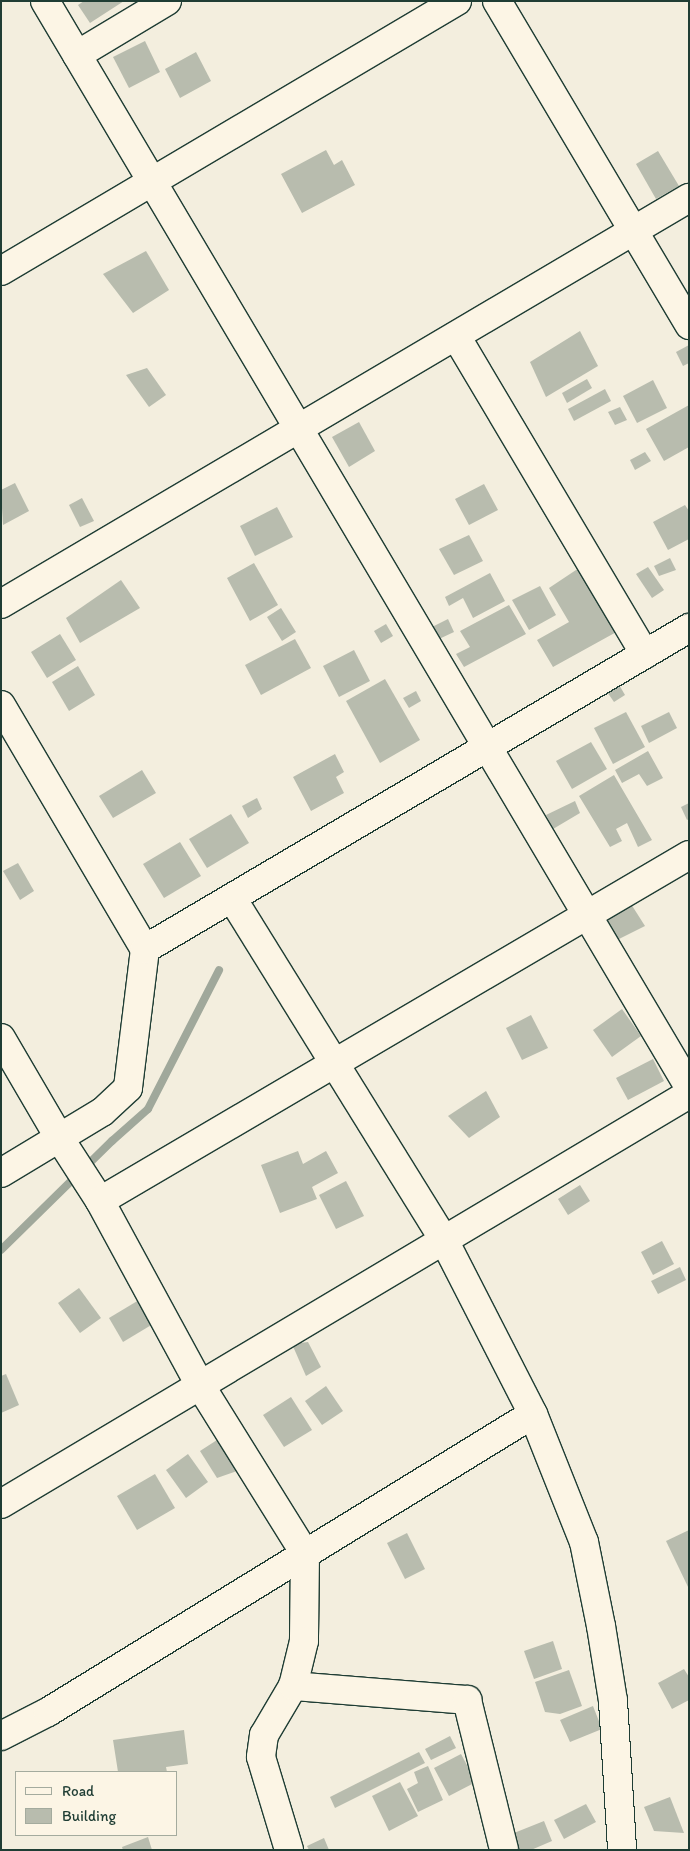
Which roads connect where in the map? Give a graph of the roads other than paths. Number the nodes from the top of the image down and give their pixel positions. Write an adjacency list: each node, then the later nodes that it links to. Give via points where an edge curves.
1 (46, 1): 5 (street)
2 (167, 1): 5 (street)
3 (457, 1): 6 (street)
4 (496, 1): 8 (street)
5 (77, 55): 6 (street)
6 (153, 182): 9 (street); 12 (street)
7 (689, 198): 8 (street)
8 (633, 231): 10 (street); 11 (street)
9 (1, 271)
10 (689, 325)
11 (456, 336): 12 (street); 15 (street)
12 (299, 430): 13 (street); 17 (street)
13 (1, 604)
14 (689, 628): 15 (street)
15 (645, 654): 17 (street)
16 (1, 705): 21 (street)
17 (488, 748): 19 (street); 20 (street)
18 (689, 855): 20 (street)
19 (232, 898): 21 (street); 23 (street)
20 (587, 915): 23 (street); 24 (street)
21 (145, 949): 26 (street, via 128,1088 102,1112)
22 (1, 1038): 26 (street)
23 (335, 1064): 28 (street); 29 (street)
24 (689, 1087)
25 (689, 1094): 29 (street)
26 (60, 1139): 27 (street); 28 (street)
27 (1, 1173)
28 (100, 1201): 30 (street)
29 (444, 1240): 30 (street); 31 (street)
30 (200, 1385): 32 (street); 33 (street)
31 (533, 1414): 33 (street); 38 (street, via 584,1542 613,1701)
32 (1, 1504)
33 (305, 1554): 34 (street, via 304,1641); 35 (street, via 48,1712)
34 (293, 1686): 36 (street, via 264,1735 261,1757); 37 (street, via 468,1700)
35 (1, 1736)
36 (288, 1850)
37 (504, 1850)
38 (622, 1850)

